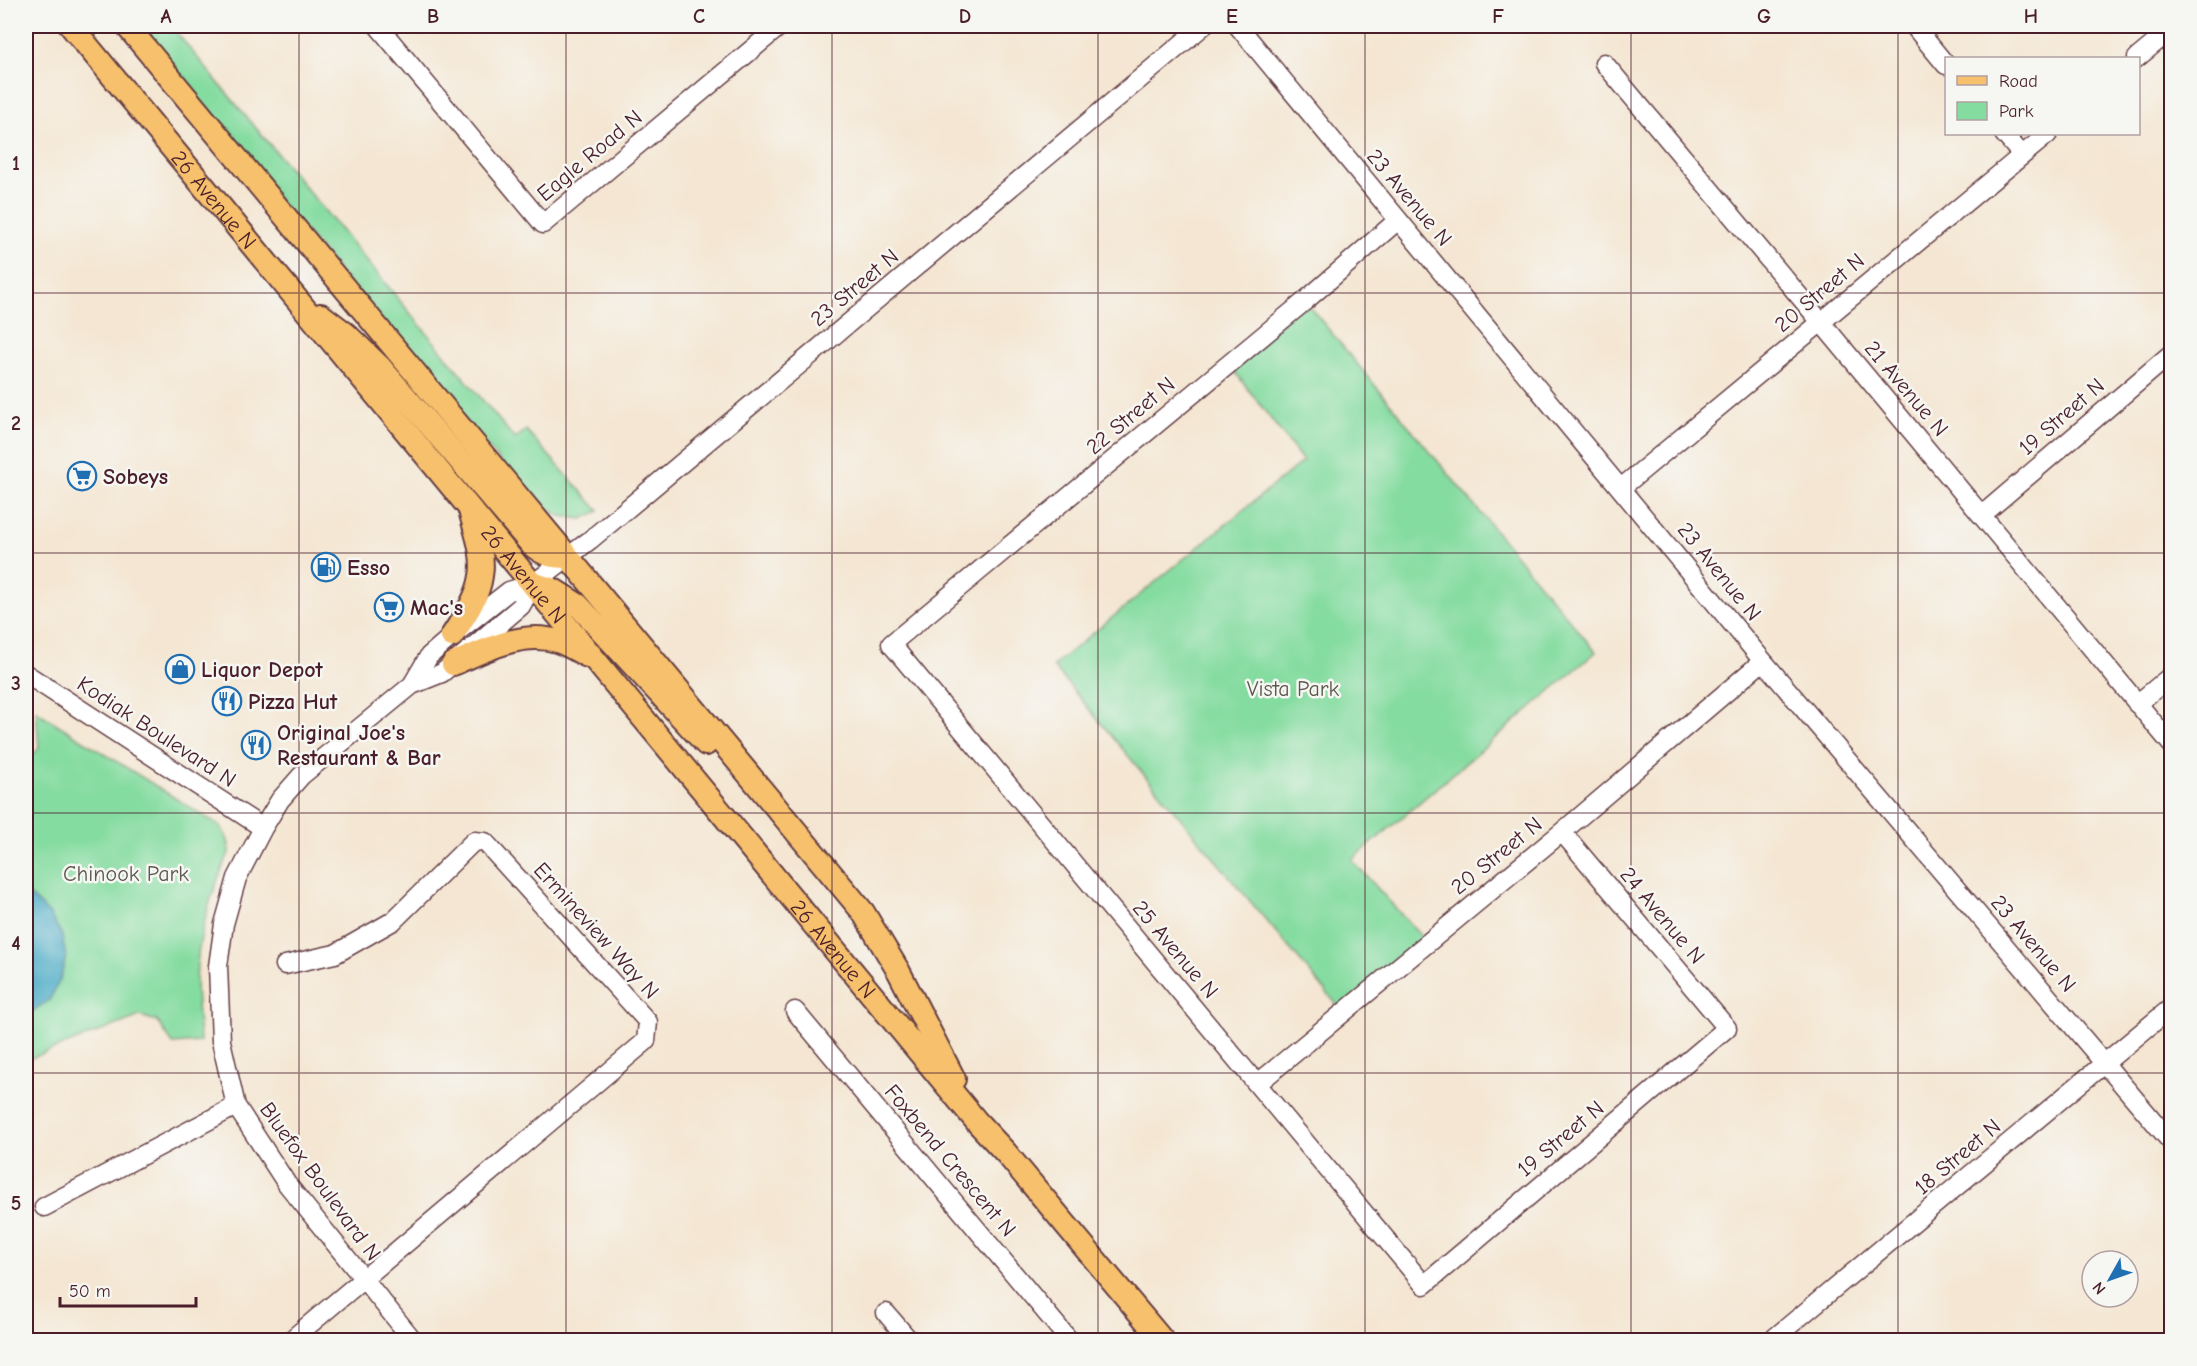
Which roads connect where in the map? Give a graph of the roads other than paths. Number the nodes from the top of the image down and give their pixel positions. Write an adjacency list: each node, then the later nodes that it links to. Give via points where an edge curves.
1 (71, 26): 16 (main road, 26 Avenue N)
2 (127, 26): 22 (main road, 26 Avenue N)
3 (780, 26): 7 (street, Eagle Road N, via 543,224)
4 (1203, 26): 22 (street, 23 Street N)
5 (1238, 26): 15 (street, 23 Avenue N)
6 (1914, 26): 11 (street)
7 (386, 28)
8 (2172, 29): 9 (street)
9 (2138, 57)
10 (1604, 63): 17 (street, 21 Avenue N)
11 (1945, 63)
12 (2005, 135): 14 (street)
13 (2047, 135): 14 (street, 20 Street N)
14 (2022, 155): 17 (street, 20 Street N)
15 (1398, 220): 19 (street, 23 Avenue N); 25 (street, 22 Street N)
16 (295, 296): 20 (main road, 26 Avenue N); 22 (main road, via 346,334 380,367 532,545 550,556)
17 (1821, 322): 19 (street, 20 Street N); 21 (street, 21 Avenue N)
18 (2172, 353): 21 (street, 19 Street N)
19 (1621, 488): 27 (street, 23 Avenue N)
20 (470, 508): 23 (main road, 26 Avenue N); 24 (main road, via 482,574 471,605)
21 (1982, 516): 32 (street, 21 Avenue N)
22 (568, 557): 23 (street, 23 Street N); 34 (main road, 26 Avenue N)
23 (533, 584): 24 (street, 23 Street N, via 509,591); 26 (main road, 26 Avenue N); 28 (street, 23 Street N, via 521,606); 34 (main road, via 554,590 578,605 719,758)
24 (452, 636): 31 (street, 23 Street N, via 429,656)
25 (891, 644): 42 (street, 25 Avenue N)
26 (594, 659): 28 (main road, via 557,641 537,638 501,645); 44 (main road, 26 Avenue N)
27 (1763, 661): 36 (street, 20 Street N); 41 (street, 23 Avenue N)
28 (453, 664): 31 (street, 23 Street N)
29 (26, 675): 35 (street, Kodiak Boulevard N)
30 (2172, 675): 32 (street)
31 (412, 685): 35 (street, 23 Street N, via 301,776)
32 (2137, 704): 33 (street, 21 Avenue N)
33 (2172, 745)
34 (767, 795): 44 (main road, 26 Avenue N, via 863,912 899,972)
35 (263, 828): 43 (street, Bluefox Boulevard N, via 229,902 218,966 221,1041)
36 (1562, 832): 40 (street, 24 Avenue N); 42 (street, 20 Street N)
37 (285, 965): 47 (street, Ermineview Way N, via 335,954 393,921 474,841 485,842 648,1022 646,1041)
38 (2172, 1007): 41 (street, 18 Street N)
39 (795, 1011): 53 (street, Foxbend Crescent N)
40 (1727, 1028): 48 (street, 19 Street N)
41 (2105, 1064): 45 (street, 23 Avenue N); 55 (street, 18 Street N)
42 (1257, 1084): 48 (street, 25 Avenue N)
43 (236, 1106): 46 (street); 47 (street, Bluefox Boulevard N, via 287,1184)
44 (977, 1122): 54 (main road, 26 Avenue N)
45 (2172, 1143)
46 (44, 1207)
47 (363, 1280): 50 (street, Ermineview Way N); 51 (street, Bluefox Boulevard N)
48 (1424, 1285)
49 (886, 1313): 52 (street)
50 (291, 1341)
51 (413, 1341)
52 (909, 1341)
53 (1069, 1341)
54 (1162, 1341)
55 (1772, 1341)

